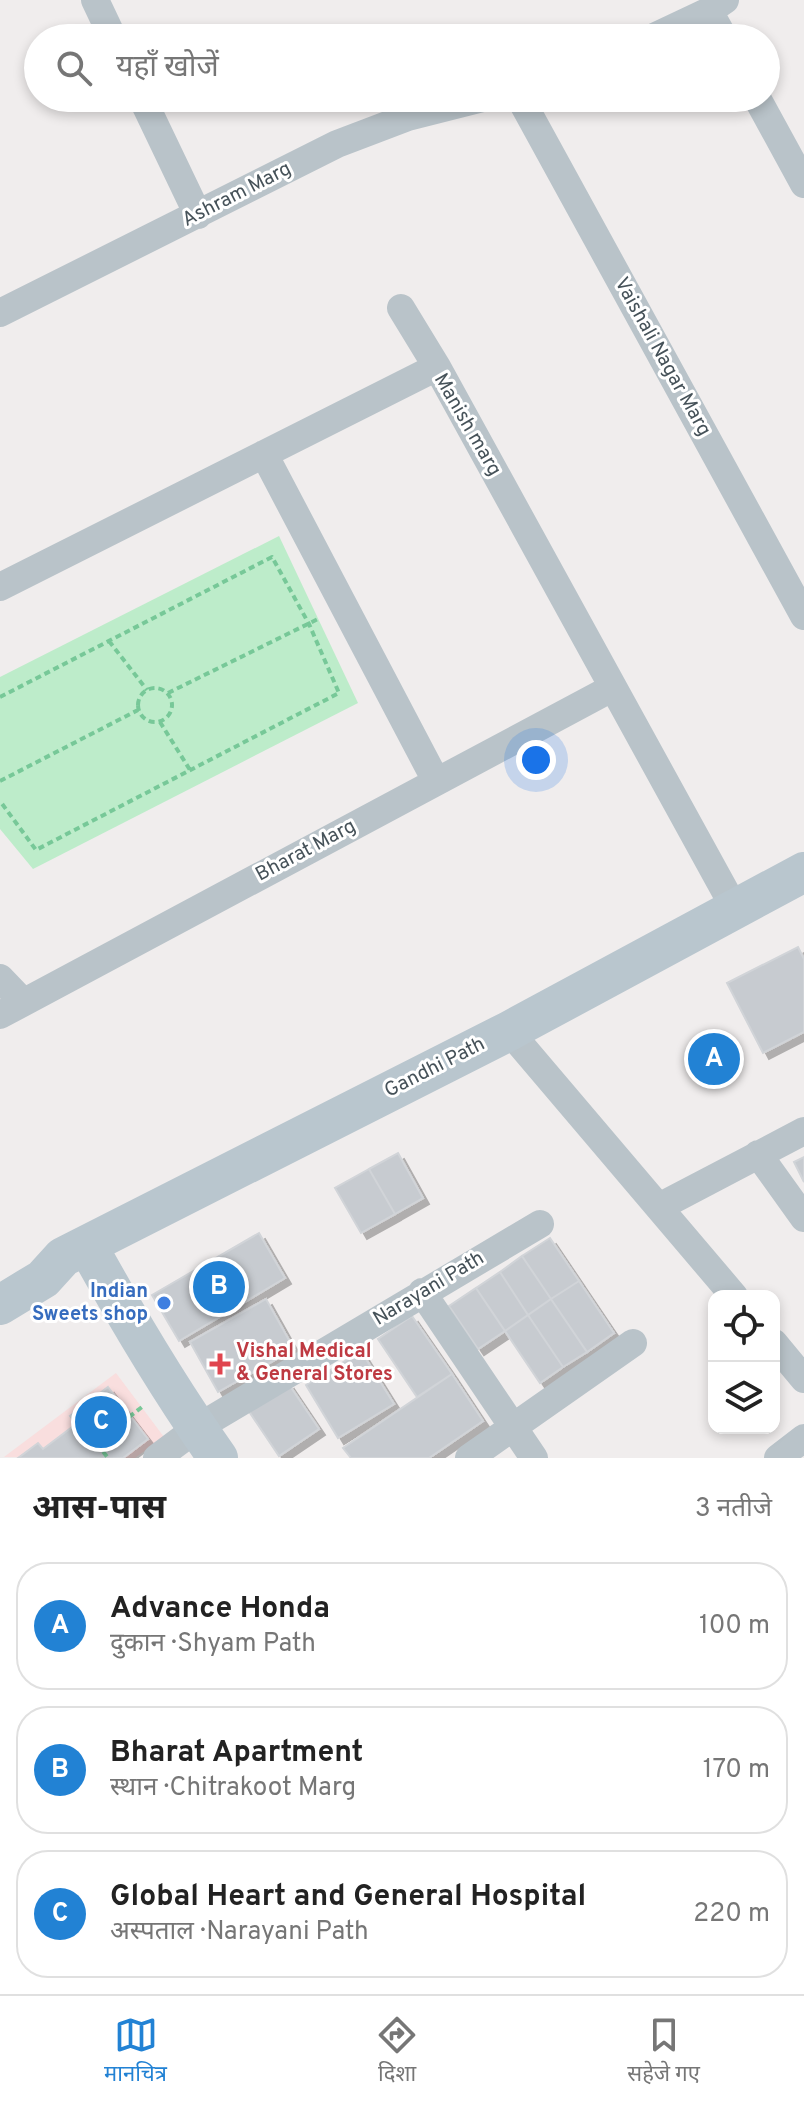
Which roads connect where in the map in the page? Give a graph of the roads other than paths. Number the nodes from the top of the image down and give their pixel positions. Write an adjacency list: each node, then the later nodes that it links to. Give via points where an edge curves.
1 (95, 0): 3 (street)
2 (717, 5): 4 (street)
3 (106, 24)
4 (680, 24)
5 (149, 112): 10 (street)
6 (428, 112): 10 (street, Ashram Marg, via 337,144)
7 (528, 112): 16 (street, Vaishali Nagar Marg)
8 (765, 112): 9 (street)
9 (804, 184)
10 (198, 215): 12 (street, Ashram Marg)
11 (401, 308): 13 (street)
12 (0, 313)
13 (437, 367): 14 (street, Manish marg); 17 (street, Manish marg)
14 (264, 454): 15 (street, Manish marg); 18 (street)
15 (0, 587)
16 (804, 616)
17 (612, 688): 18 (street, Bharat Marg); 20 (street, Manish marg)
18 (436, 781): 22 (street, Bharat Marg)
19 (804, 872): 20 (street, Gandhi Path)
20 (735, 909): 23 (street, Gandhi Path)
21 (0, 978): 22 (street)
22 (11, 1008)
23 (509, 1031): 26 (street); 29 (street, Gandhi Path)
24 (804, 1131): 25 (street)
25 (758, 1154): 26 (street); 27 (street)
26 (659, 1207): 31 (street)
27 (804, 1218)
28 (540, 1224): 32 (street, Narayani Path)
29 (75, 1251): 30 (street, Gandhi Path, via 33,1258); 33 (street, Gandhi Path, via 43,1279); 39 (street, via 119,1303)
30 (0, 1278)
31 (729, 1290)
32 (422, 1292): 37 (street); 39 (street, Narayani Path)
33 (0, 1305)
34 (633, 1343): 37 (street)
35 (780, 1350): 36 (street)
36 (804, 1379)
37 (513, 1428): 41 (street); 42 (street)
38 (804, 1438): 43 (street)
39 (207, 1443): 40 (street, Narayani Path)
40 (157, 1458)
41 (469, 1458)
42 (534, 1458)
43 (778, 1458)

